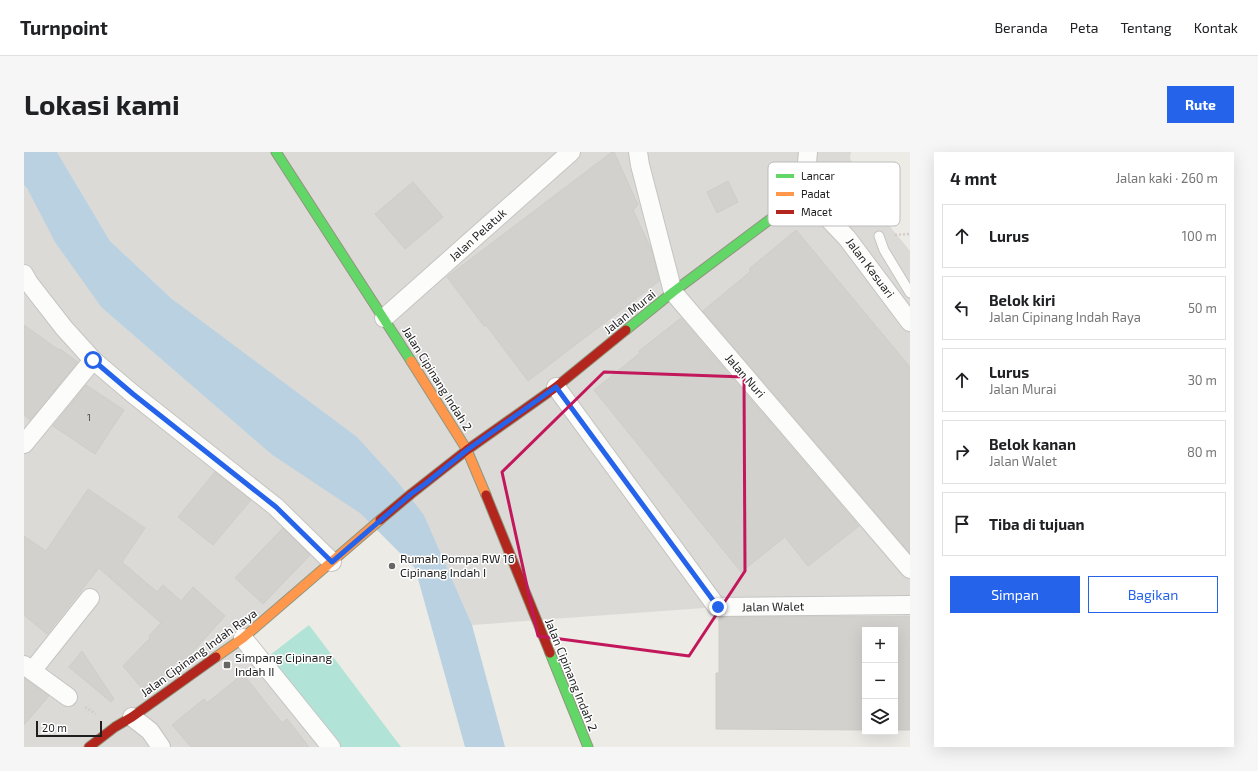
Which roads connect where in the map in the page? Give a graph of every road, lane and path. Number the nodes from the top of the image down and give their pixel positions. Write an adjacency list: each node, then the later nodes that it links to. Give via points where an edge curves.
1 (276, 152): 12 (street, Jalan Cipinang Indah 2)
2 (571, 152): 12 (street, Jalan Pelatuk)
3 (638, 152): 10 (street, Jalan Nuri)
4 (808, 152): 5 (street)
5 (807, 162)
6 (768, 221): 10 (street, Jalan Murai)
7 (836, 226): 13 (street, Jalan Kasuari)
8 (879, 236): 11 (lane, via 884,250)
9 (24, 274): 14 (street, via 64,328)
10 (673, 292): 15 (street, Jalan Murai); 19 (street, Jalan Nuri)
11 (910, 293)
12 (384, 318): 17 (street, Jalan Cipinang Indah 2)
13 (910, 322)
14 (93, 360): 16 (street); 18 (street, via 276,507)
15 (556, 387): 17 (street, Jalan Murai); 21 (street, Jalan Walet, via 718,607)
16 (24, 444)
17 (467, 450): 18 (street, Jalan Cipinang Indah Raya); 30 (street, Jalan Cipinang Indah 2)
18 (332, 562): 22 (street, Jalan Cipinang Indah Raya)
19 (910, 569)
20 (90, 598): 23 (street)
21 (910, 605)
22 (243, 638): 25 (street, Jalan Cipinang Indah Raya); 29 (street)
23 (28, 668): 24 (street)
24 (68, 697): 26 (path)
25 (132, 717): 26 (street, Jalan Cipinang Indah Raya); 28 (street, via 150,731)
26 (115, 726): 27 (street, Jalan Cipinang Indah Raya)
27 (89, 747)
28 (161, 747)
29 (332, 747)
30 (588, 747)

